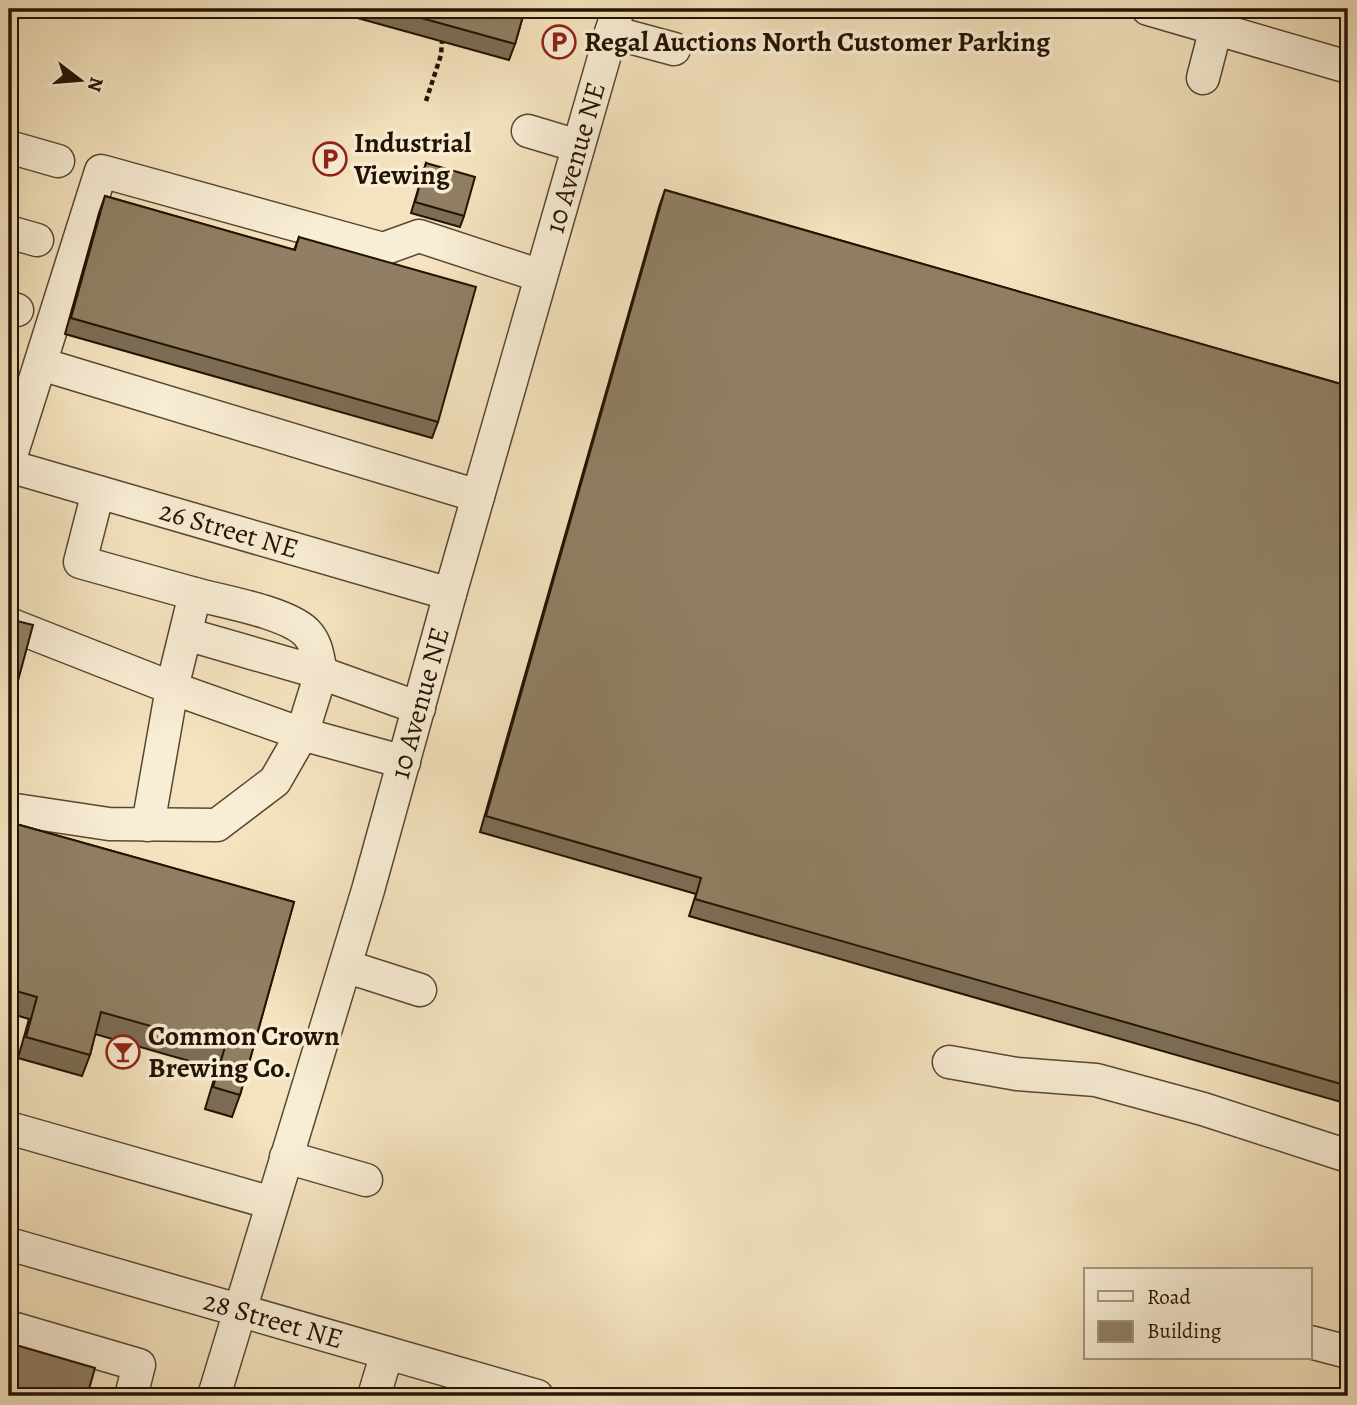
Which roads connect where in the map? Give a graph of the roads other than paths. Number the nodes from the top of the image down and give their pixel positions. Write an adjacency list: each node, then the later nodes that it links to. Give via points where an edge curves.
1 (1148, 9): 2 (street)
2 (1201, 19): 5 (street); 6 (street)
3 (614, 20): 4 (street); 8 (street, 10 Avenue NE)
4 (674, 49)
5 (1348, 67)
6 (1203, 78)
7 (528, 131): 8 (street)
8 (578, 146): 11 (street, 10 Avenue NE)
9 (9, 147): 10 (street)
10 (58, 161)
11 (541, 276): 12 (street, via 419,236 383,249 101,171); 15 (street, 10 Avenue NE)
12 (41, 364): 13 (street); 15 (street)
13 (9, 464): 14 (street, 26 Street NE)
14 (98, 492): 16 (street, via 80,562); 17 (street, 26 Street NE)
15 (478, 496): 17 (street, 10 Avenue NE)
16 (195, 594): 19 (street); 20 (street, via 287,619 306,632 316,648)
17 (450, 594): 22 (street, 10 Avenue NE)
18 (9, 624): 21 (street)
19 (186, 634): 20 (street); 21 (street)
20 (321, 673): 22 (street); 23 (street)
21 (172, 688): 23 (street); 26 (street)
22 (419, 708): 24 (street, 10 Avenue NE)
23 (302, 734): 24 (street); 26 (street, via 275,781 217,825)
24 (404, 762): 27 (street, 10 Avenue NE)
25 (9, 809): 26 (street)
26 (148, 825)
27 (345, 966): 28 (street); 32 (street, 10 Avenue NE)
28 (420, 990)
29 (949, 1062): 31 (street, via 1017,1074 1096,1080)
30 (9, 1128): 34 (street)
31 (1348, 1156)
32 (286, 1157): 33 (street); 34 (street, 10 Avenue NE)
33 (366, 1180)
34 (272, 1203): 36 (street, 10 Avenue NE)
35 (9, 1244): 36 (street, 28 Street NE)
36 (240, 1311): 40 (street, 28 Street NE); 42 (street, 10 Avenue NE)
37 (9, 1327): 41 (street, via 139,1365)
38 (1312, 1343): 39 (street)
39 (1348, 1352)
40 (387, 1353): 43 (street); 44 (street, 28 Street NE)
41 (131, 1396)
42 (214, 1396)
43 (374, 1396)
44 (537, 1396)

